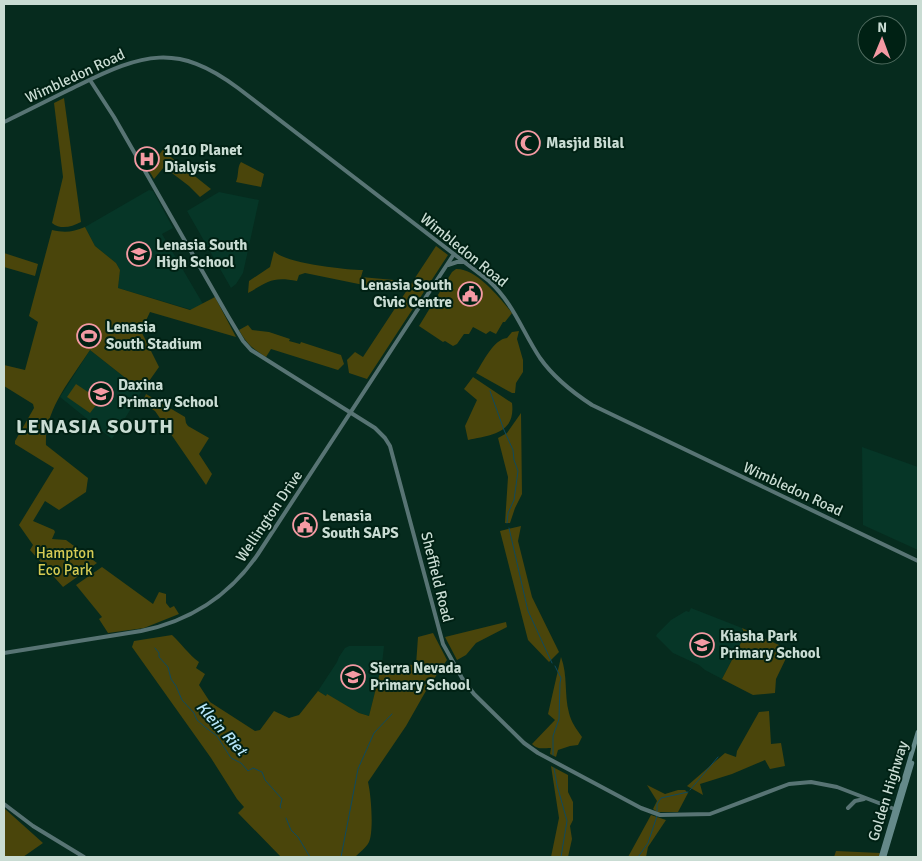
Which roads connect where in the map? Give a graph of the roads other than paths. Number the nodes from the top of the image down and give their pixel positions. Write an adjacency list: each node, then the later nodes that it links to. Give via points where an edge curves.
1 (91, 79): 2 (street, Wimbledon Road); 3 (street, Wimbledon Road, via 128,63 152,58 185,60 209,68); 6 (street, Sheffield Road, via 248,348)
2 (4, 122)
3 (454, 254): 4 (street, Wimbledon Road); 5 (street, Wellington Drive)
4 (465, 262): 5 (street); 7 (street, Wimbledon Road, via 506,298 542,361 576,395)
5 (445, 267): 6 (street, Wellington Drive)
6 (350, 413): 8 (street, Wellington Drive, via 253,562 211,603 188,616 154,628); 11 (street, Sheffield Road, via 378,430 390,446 447,652 474,694 533,750 640,808 660,815 710,814 800,782 825,784)
7 (918, 561)
8 (4, 653)
9 (918, 732): 14 (main road, Golden Highway)
10 (918, 741): 14 (main road, Golden Highway)
11 (866, 799): 13 (street, via 857,800); 14 (street, Sheffield Road)
12 (4, 804): 15 (street)
13 (848, 808)
14 (897, 810): 16 (main road, Golden Highway)
15 (84, 857)
16 (883, 857)

